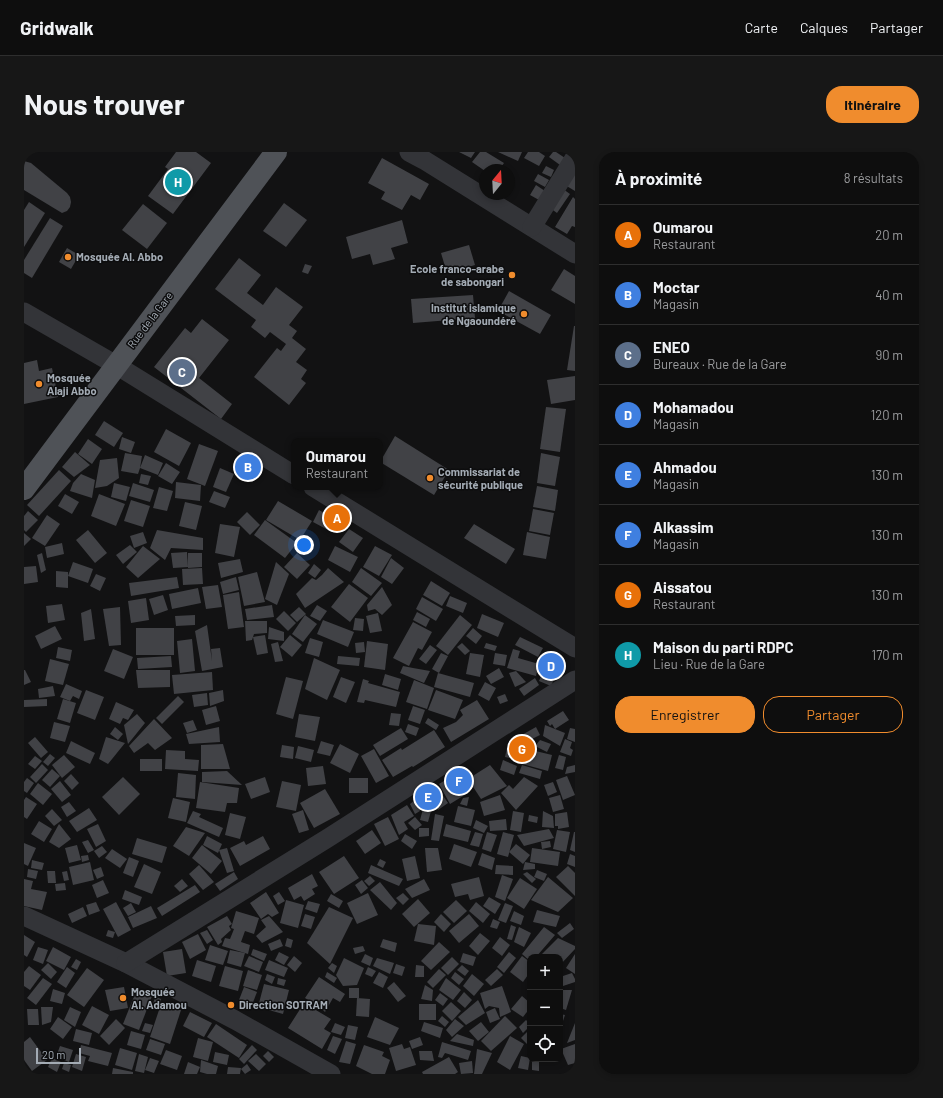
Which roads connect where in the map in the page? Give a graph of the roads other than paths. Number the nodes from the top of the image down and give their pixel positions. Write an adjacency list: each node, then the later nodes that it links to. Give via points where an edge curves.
1 (276, 152): 7 (main road, Rue de la Gare)
2 (421, 155): 4 (street)
3 (575, 157): 4 (street)
4 (532, 227): 5 (street)
5 (575, 254)
6 (24, 312): 7 (street)
7 (116, 365): 8 (street); 9 (main road, Rue de la Gare)
8 (291, 473)
9 (24, 489)
10 (318, 490): 11 (street)
11 (575, 648)
12 (575, 680): 14 (street, via 328,838)
13 (24, 916): 14 (street)
14 (126, 962): 15 (street)
15 (331, 1074)

